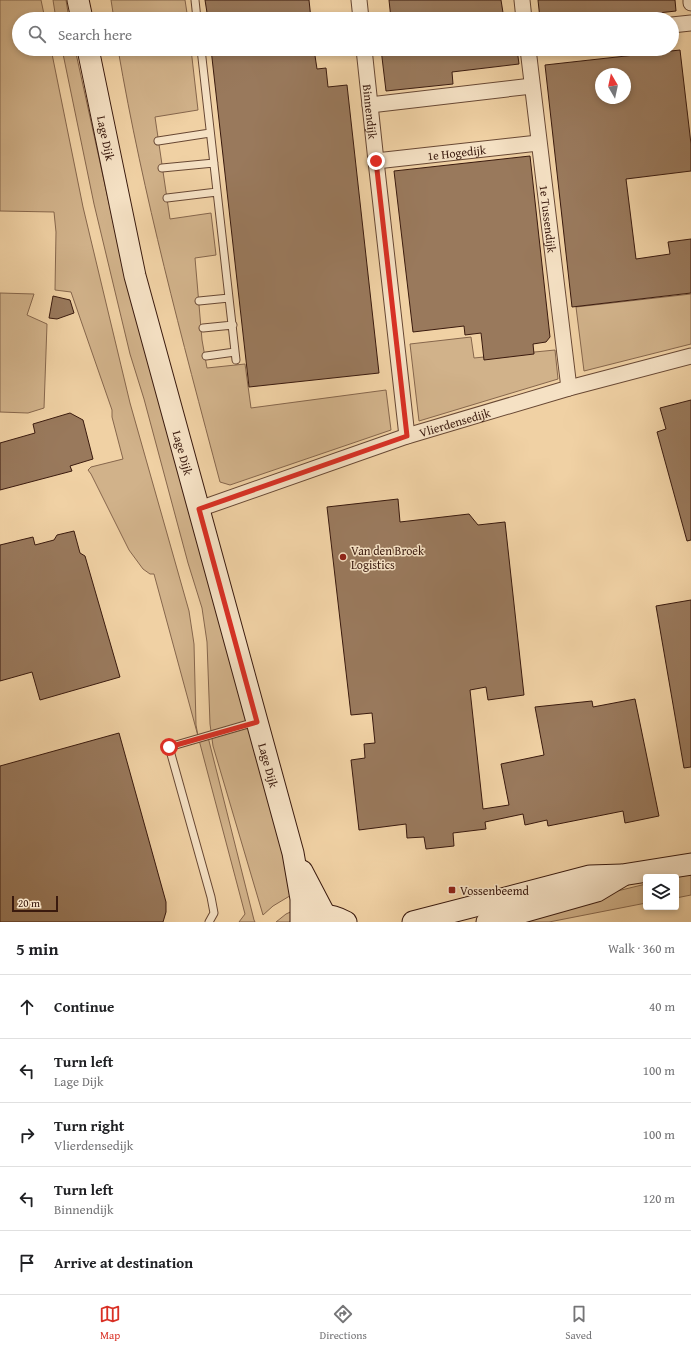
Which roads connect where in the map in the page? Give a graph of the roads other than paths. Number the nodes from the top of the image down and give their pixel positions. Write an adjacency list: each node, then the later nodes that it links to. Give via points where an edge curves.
1 (78, 0): 7 (main road)
2 (195, 0): 8 (lane)
3 (359, 0): 9 (street)
4 (522, 0): 10 (street)
5 (691, 0): 6 (street)
6 (691, 3)
7 (81, 12)
8 (196, 12)
9 (360, 12)
10 (523, 12)
11 (691, 23): 12 (street)
12 (679, 24)
13 (89, 56): 35 (main road, Lage Dijk, via 135,276)
14 (202, 56): 19 (lane)
15 (365, 56): 18 (street, Binnendijk)
16 (529, 56): 17 (street, 1e Tussendijk)
17 (532, 86): 18 (street); 21 (street, 1e Tussendijk)
18 (370, 105): 22 (street, Binnendijk)
19 (210, 134): 20 (lane); 23 (lane)
20 (158, 141)
21 (538, 143): 22 (street, 1e Hogedijk); 33 (street, 1e Tussendijk)
22 (376, 161): 34 (street, Binnendijk)
23 (214, 163): 24 (lane); 25 (lane)
24 (162, 168)
25 (217, 192): 26 (lane); 27 (lane)
26 (167, 198)
27 (229, 298): 28 (lane); 29 (lane)
28 (199, 301)
29 (232, 325): 30 (lane); 31 (lane, via 236,356)
30 (203, 328)
31 (206, 356)
32 (691, 356): 33 (street, Vlierdensedijk)
33 (569, 388): 34 (street, Vlierdensedijk)
34 (407, 436): 35 (street, Vlierdensedijk)
35 (199, 509): 36 (main road, Lage Dijk)
36 (257, 722): 37 (main road, Lage Dijk); 41 (lane, via 169,747 212,898 214,913)
37 (293, 852): 40 (main road, Lage Dijk); 42 (main road, Lage Dijk, via 301,899)
38 (691, 864): 39 (main road)
39 (622, 875): 44 (main road, via 590,876); 45 (main road, via 597,891)
40 (326, 914): 42 (main road, via 313,916); 43 (main road)
41 (209, 922)
42 (301, 922)
43 (346, 922)
44 (413, 922)
45 (487, 922)

